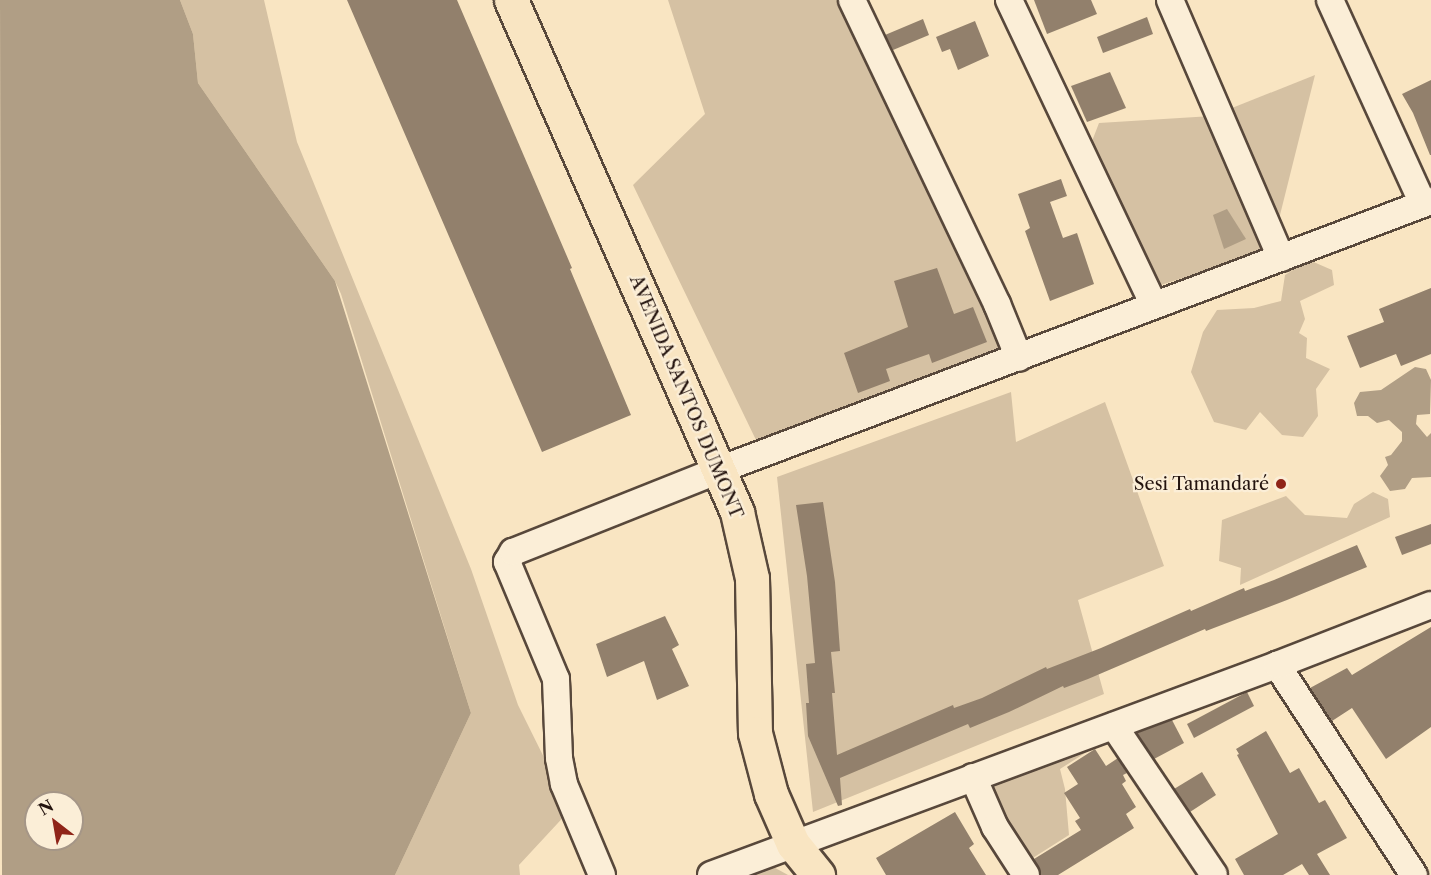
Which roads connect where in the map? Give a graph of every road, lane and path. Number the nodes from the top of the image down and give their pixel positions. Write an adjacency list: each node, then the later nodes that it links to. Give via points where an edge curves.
1 (511, 0): 10 (main road, AVENIDA SANTOS DUMONT)
2 (852, 0): 9 (street)
3 (1009, 0): 8 (street)
4 (1170, 0): 7 (street)
5 (1330, 0): 6 (street)
6 (1427, 203): 7 (street)
7 (1281, 258): 8 (street)
8 (1154, 304): 9 (street)
9 (1019, 358): 10 (street)
10 (719, 470): 15 (main road, AVENIDA SANTOS DUMONT, via 737,512 752,578 755,733 771,794); 16 (street, via 513,552 507,562 556,680 564,784)
11 (1431, 605): 12 (street)
12 (1277, 665): 13 (street); 21 (street)
13 (1114, 726): 14 (street); 20 (street)
14 (973, 777): 15 (street); 19 (street, via 995,827)
15 (793, 844): 17 (street); 18 (main road, AVENIDA SANTOS DUMONT)
16 (602, 875)
17 (711, 875)
18 (818, 875)
19 (1026, 875)
20 (1214, 875)
21 (1414, 875)

